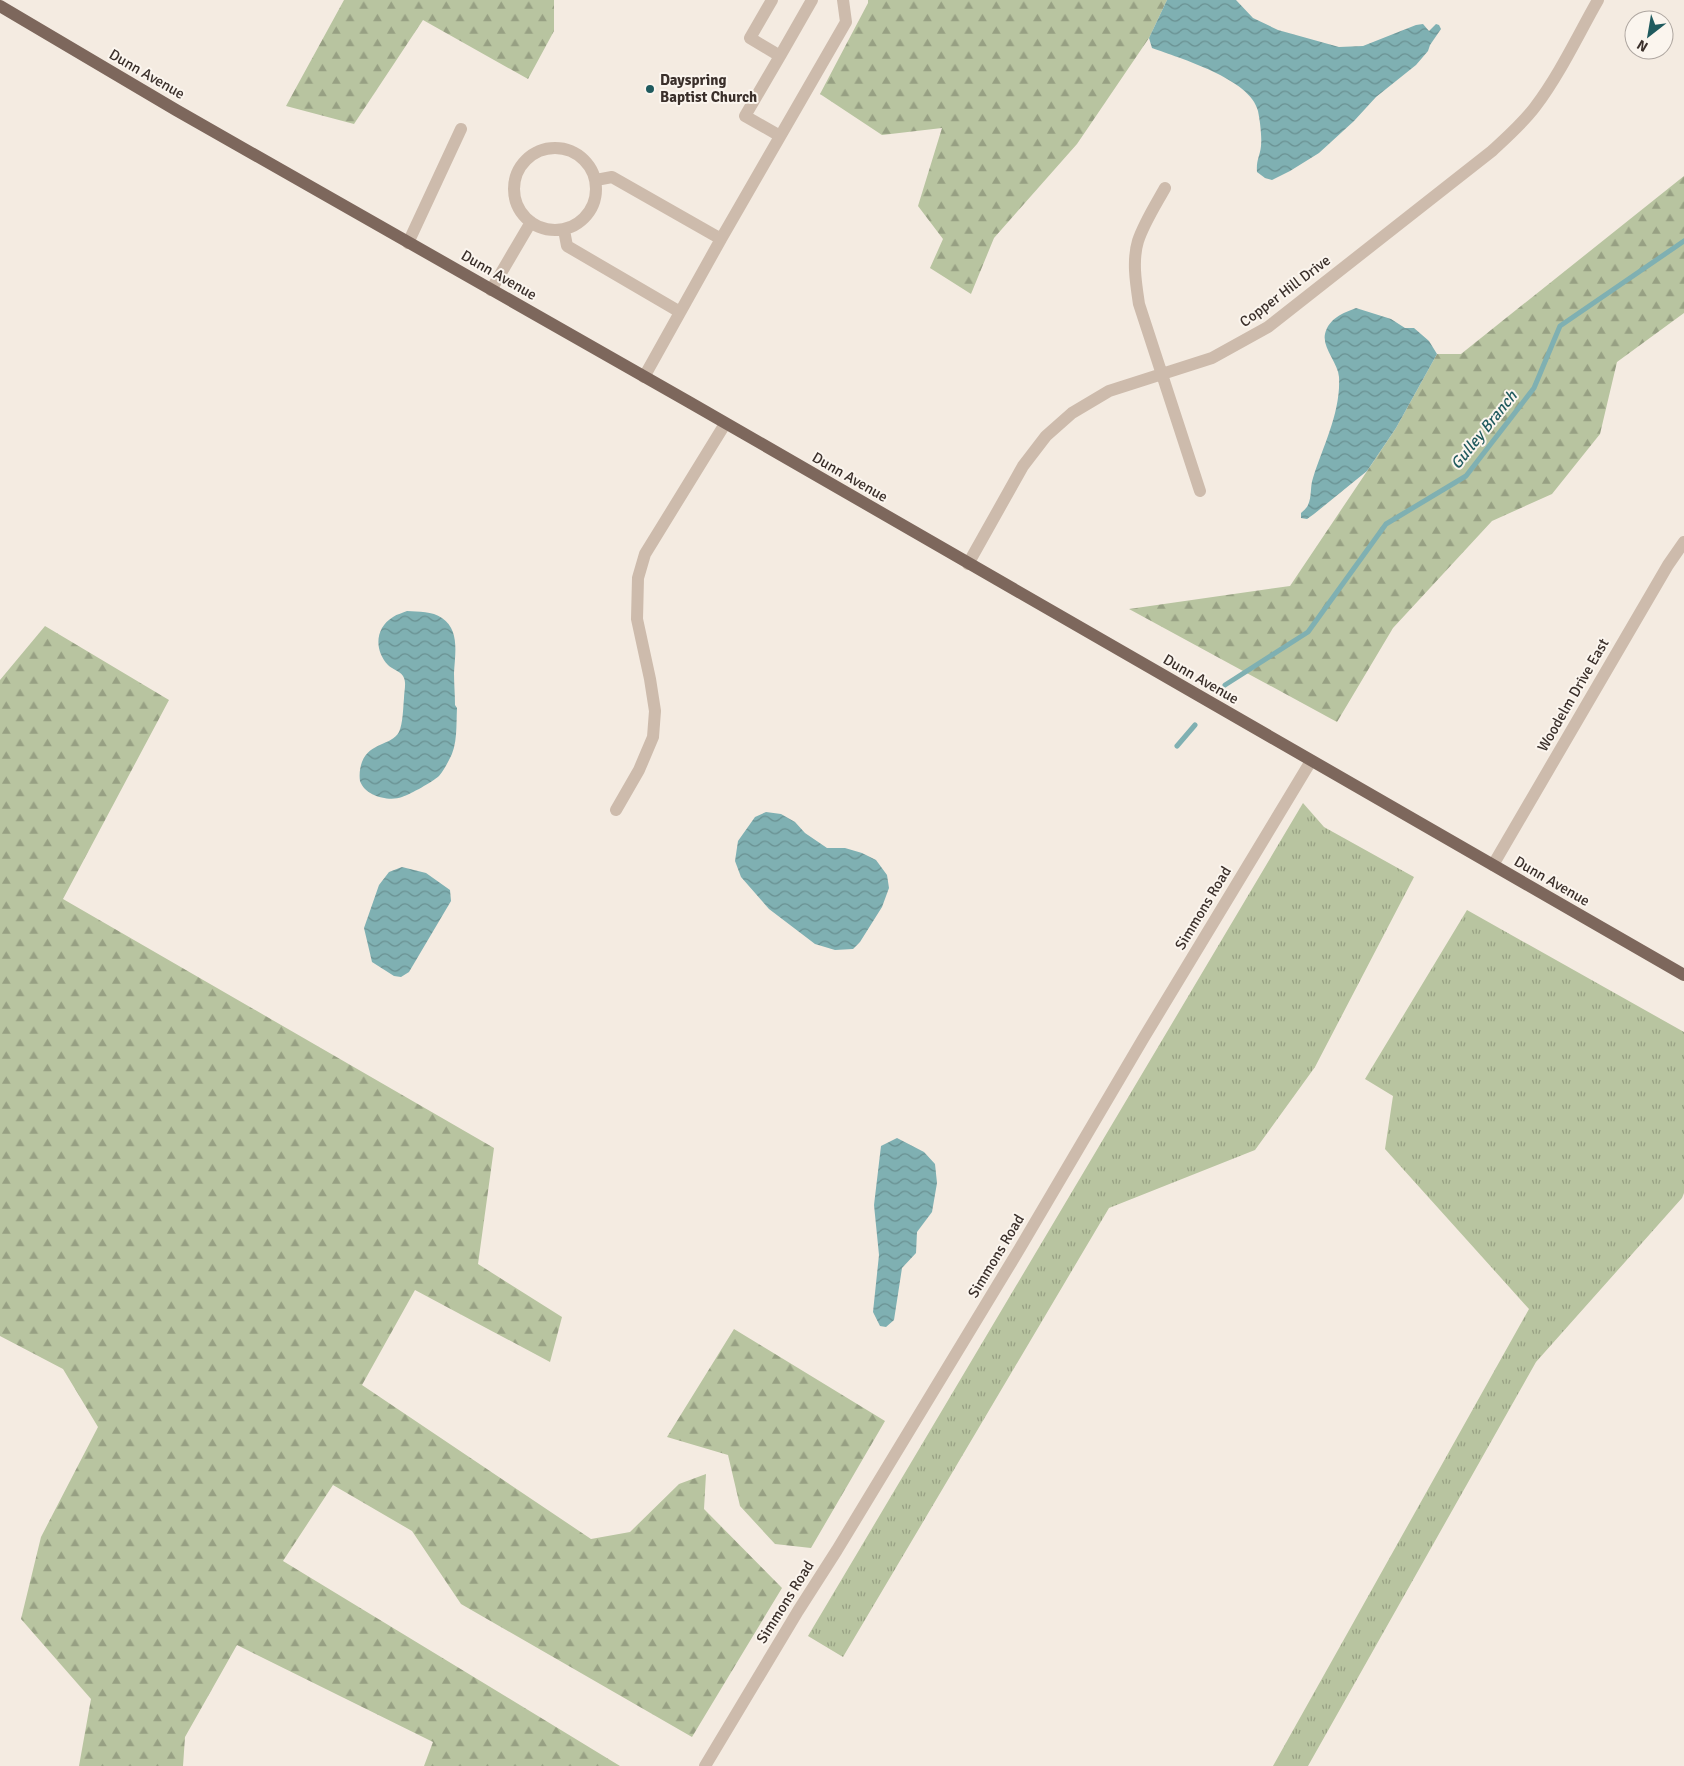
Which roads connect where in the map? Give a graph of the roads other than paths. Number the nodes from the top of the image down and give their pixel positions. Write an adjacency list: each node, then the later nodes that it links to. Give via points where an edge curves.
1 (772, 0): 6 (street, via 750,38)
2 (812, 0): 6 (street)
3 (842, 0): 8 (street, via 846,22)
4 (1598, 0): 17 (street, Copper Hill Drive, via 1535,107 1492,151 1268,327 1212,358)
5 (0, 6): 14 (main road, Dunn Avenue)
6 (780, 56): 8 (street, via 745,116)
7 (461, 129): 14 (street)
8 (780, 136): 13 (street)
9 (596, 180): 11 (street, via 580,156 553,148 539,151 518,170 514,184 519,210); 12 (street, via 594,206 576,225); 13 (street, via 612,177)
10 (1165, 188): 17 (street, via 1138,243 1135,264 1139,304)
11 (531, 222): 12 (street, via 539,227); 15 (street)
12 (564, 230): 16 (street, via 567,246)
13 (721, 239): 16 (street)
14 (408, 243): 15 (main road, Dunn Avenue)
15 (491, 290): 18 (main road, Dunn Avenue)
16 (680, 312): 18 (street)
17 (1161, 373): 20 (street); 22 (street, Copper Hill Drive, via 1109,392 1072,413 1046,436 1023,466)
18 (644, 377): 19 (main road, Dunn Avenue)
19 (725, 424): 22 (main road, Dunn Avenue); 24 (street, via 645,554 638,578 637,619 655,711 652,737 639,770)
20 (1200, 491)
21 (1684, 542): 25 (street, Woodelm Drive East)
22 (968, 564): 23 (main road, Dunn Avenue)
23 (1311, 761): 25 (main road, Dunn Avenue); 27 (street, Simmons Road)
24 (616, 810)
25 (1492, 865): 26 (main road, Dunn Avenue)
26 (1684, 976)
27 (705, 1766)

